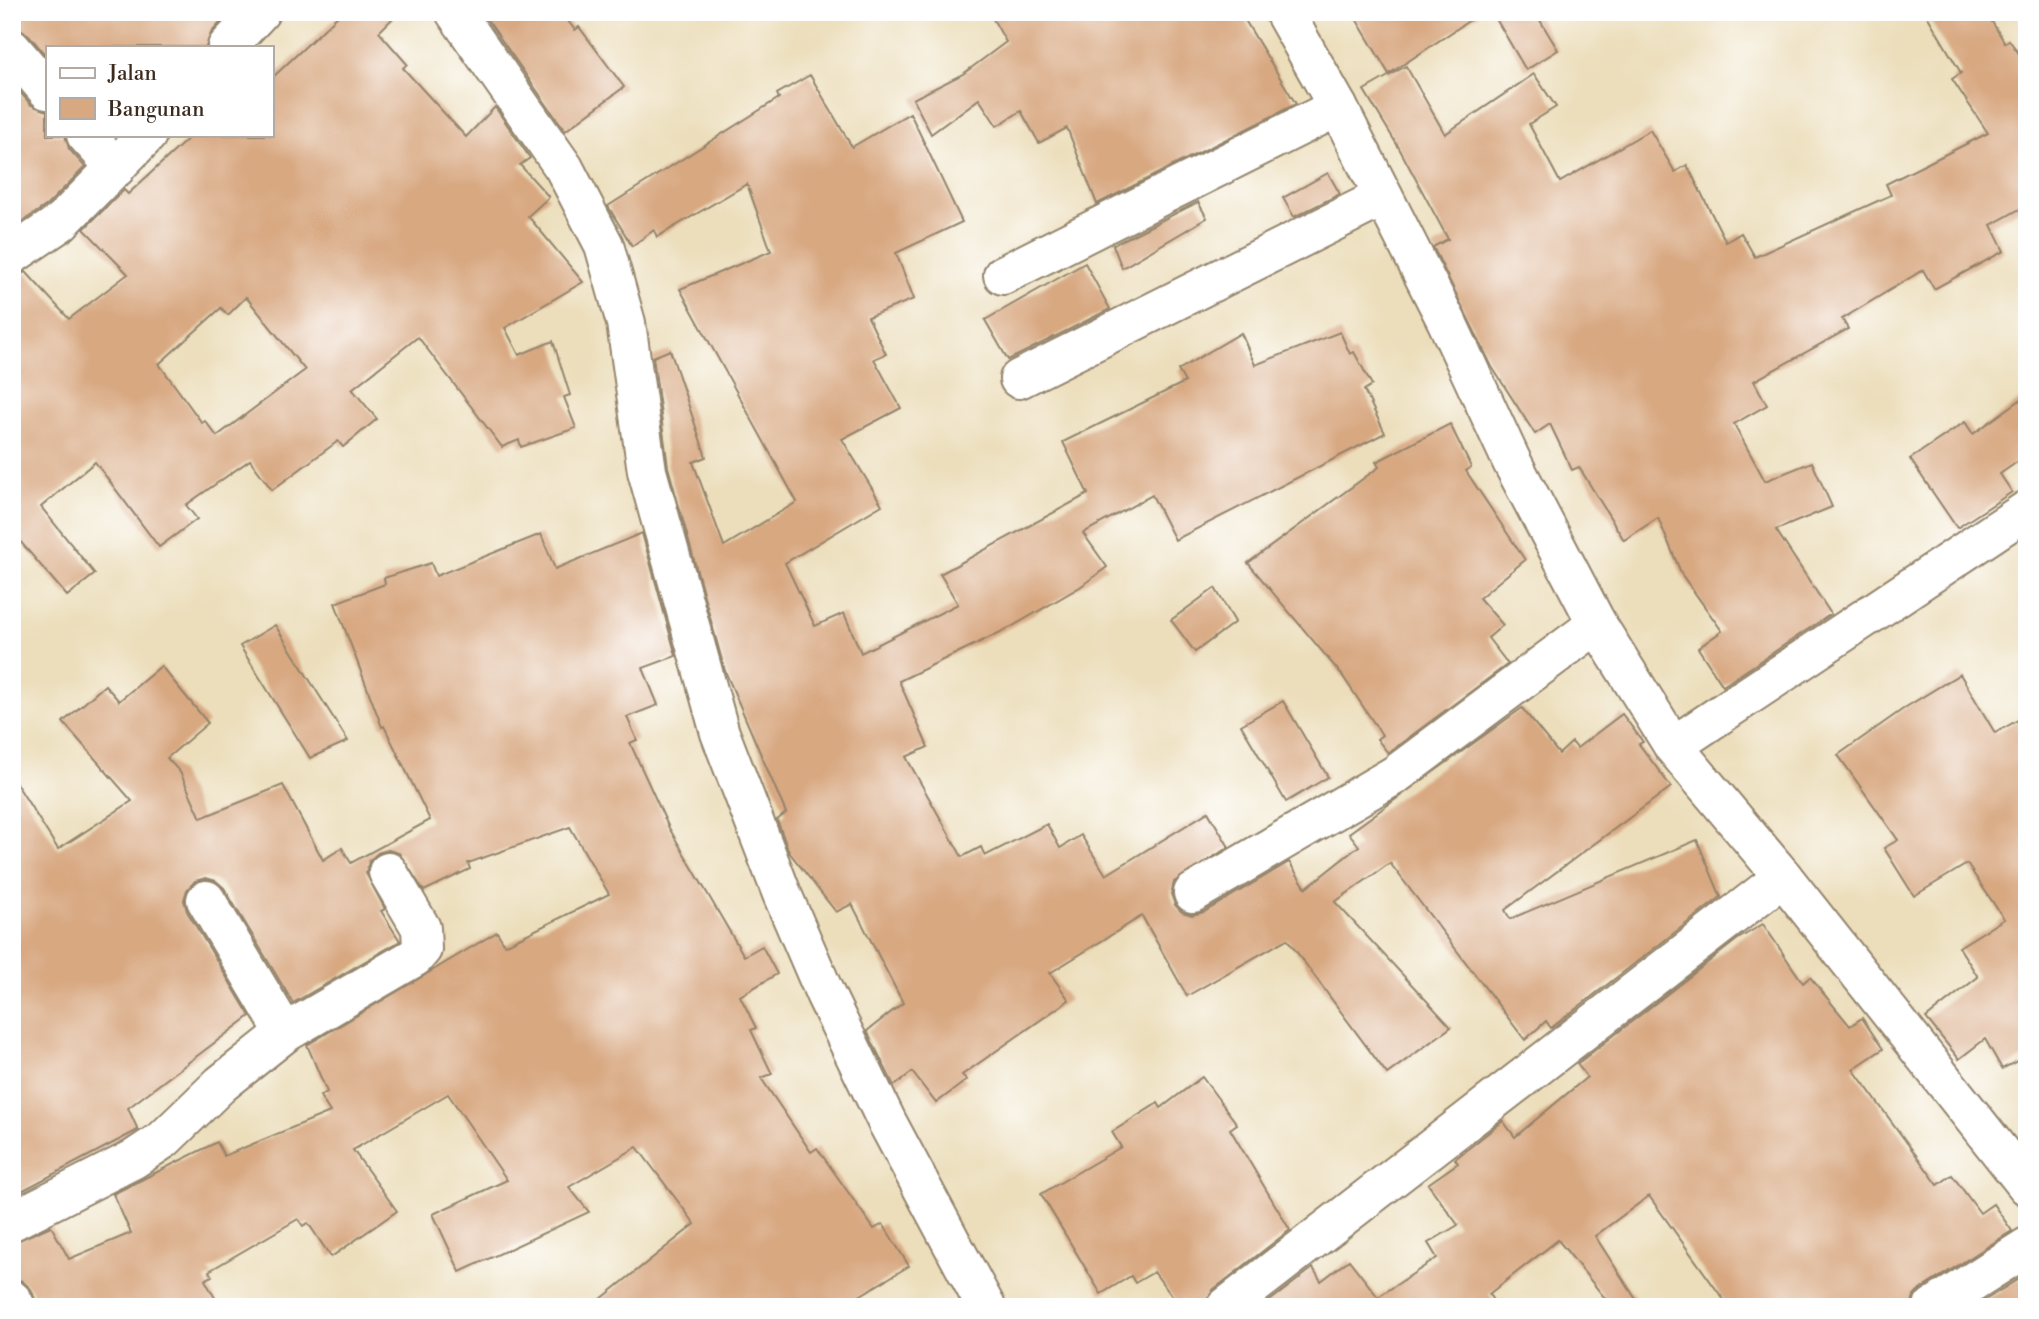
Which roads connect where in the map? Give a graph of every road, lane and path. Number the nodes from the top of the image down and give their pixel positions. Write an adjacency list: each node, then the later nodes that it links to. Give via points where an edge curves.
1 (455, 12): 28 (street, via 564,168 604,245 626,323 647,471 720,733 825,994)
2 (1284, 12): 7 (street)
3 (256, 14): 4 (street)
4 (228, 46)
5 (12, 49): 6 (street)
6 (46, 89)
7 (1338, 107): 11 (street); 13 (street)
8 (87, 136): 10 (street)
9 (146, 136): 10 (street)
10 (116, 168): 12 (street, via 61,222)
11 (1383, 197): 14 (street); 16 (street)
12 (12, 255)
13 (1003, 275)
14 (1019, 379)
15 (2027, 510): 17 (street)
16 (1597, 624): 17 (street); 20 (street, via 1395,775)
17 (1672, 746): 19 (street)
18 (388, 872): 22 (street, via 421,928 422,950)
19 (1783, 877): 23 (street); 29 (street)
20 (1193, 893)
21 (206, 900): 22 (street)
22 (285, 1033): 24 (street, via 164,1139)
23 (2027, 1186)
24 (12, 1221)
25 (2027, 1247): 30 (street)
26 (12, 1300): 27 (street)
27 (16, 1307)
28 (986, 1307)
29 (1226, 1307)
30 (1933, 1307)

